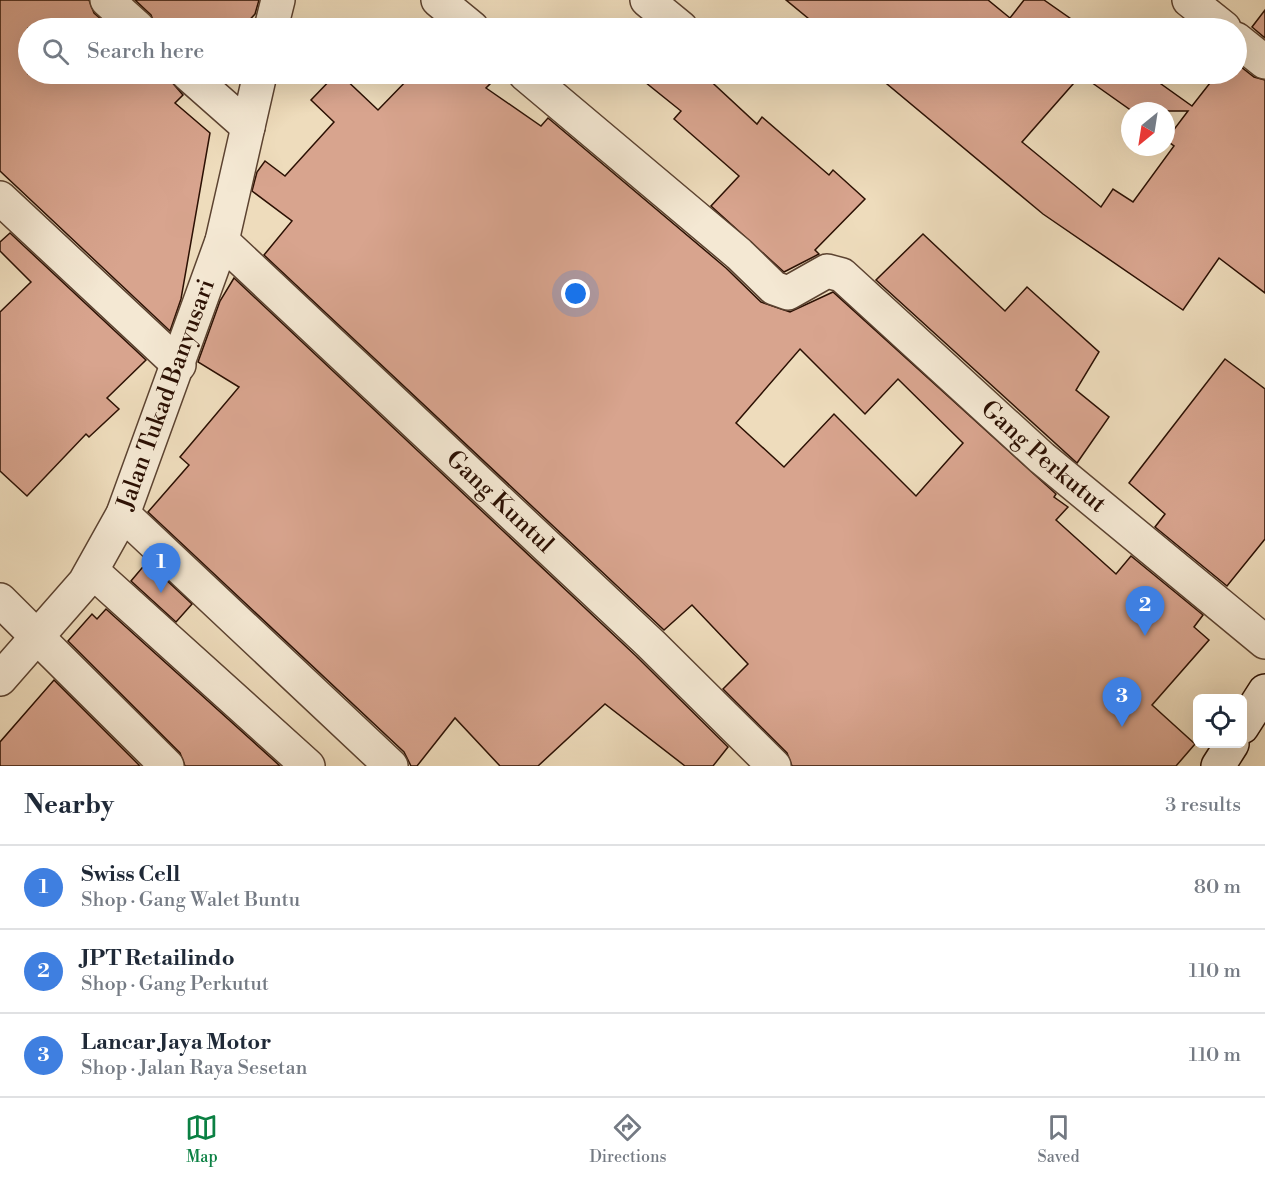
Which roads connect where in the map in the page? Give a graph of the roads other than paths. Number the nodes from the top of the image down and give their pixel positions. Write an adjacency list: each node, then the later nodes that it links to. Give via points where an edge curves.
1 (107, 0): 6 (street)
2 (278, 0): 7 (street)
3 (438, 0): 8 (street)
4 (647, 0): 9 (street)
5 (1189, 0): 10 (street)
6 (127, 18)
7 (274, 18)
8 (460, 18)
9 (669, 18)
10 (1212, 18)
11 (1247, 48): 12 (street)
12 (1265, 62)
13 (199, 84): 16 (street)
14 (258, 84): 16 (street, Jalan Tukad Banyusari)
15 (537, 84): 24 (street, Gang Perkutut, via 774,288 788,294 827,271 842,275 1042,458)
16 (248, 127): 18 (street, Jalan Tukad Banyusari)
17 (0, 198): 19 (street)
18 (222, 241): 19 (street, Jalan Tukad Banyusari); 32 (street, Gang Kuntul, via 651,644)
19 (179, 365): 20 (street, Jalan Tukad Banyusari)
20 (123, 514): 21 (street, Jalan Tukad Banyusari); 31 (street)
21 (92, 571): 23 (street, Jalan Tukad Banyusari); 30 (street)
22 (0, 600): 23 (street)
23 (39, 638): 25 (street, Jalan Tukad Banyusari); 29 (street)
24 (1265, 642)
25 (0, 679)
26 (1265, 691): 27 (street)
27 (1247, 719)
28 (1229, 748): 33 (street)
29 (167, 766)
30 (308, 766)
31 (391, 766)
32 (774, 766)
33 (1218, 766)

